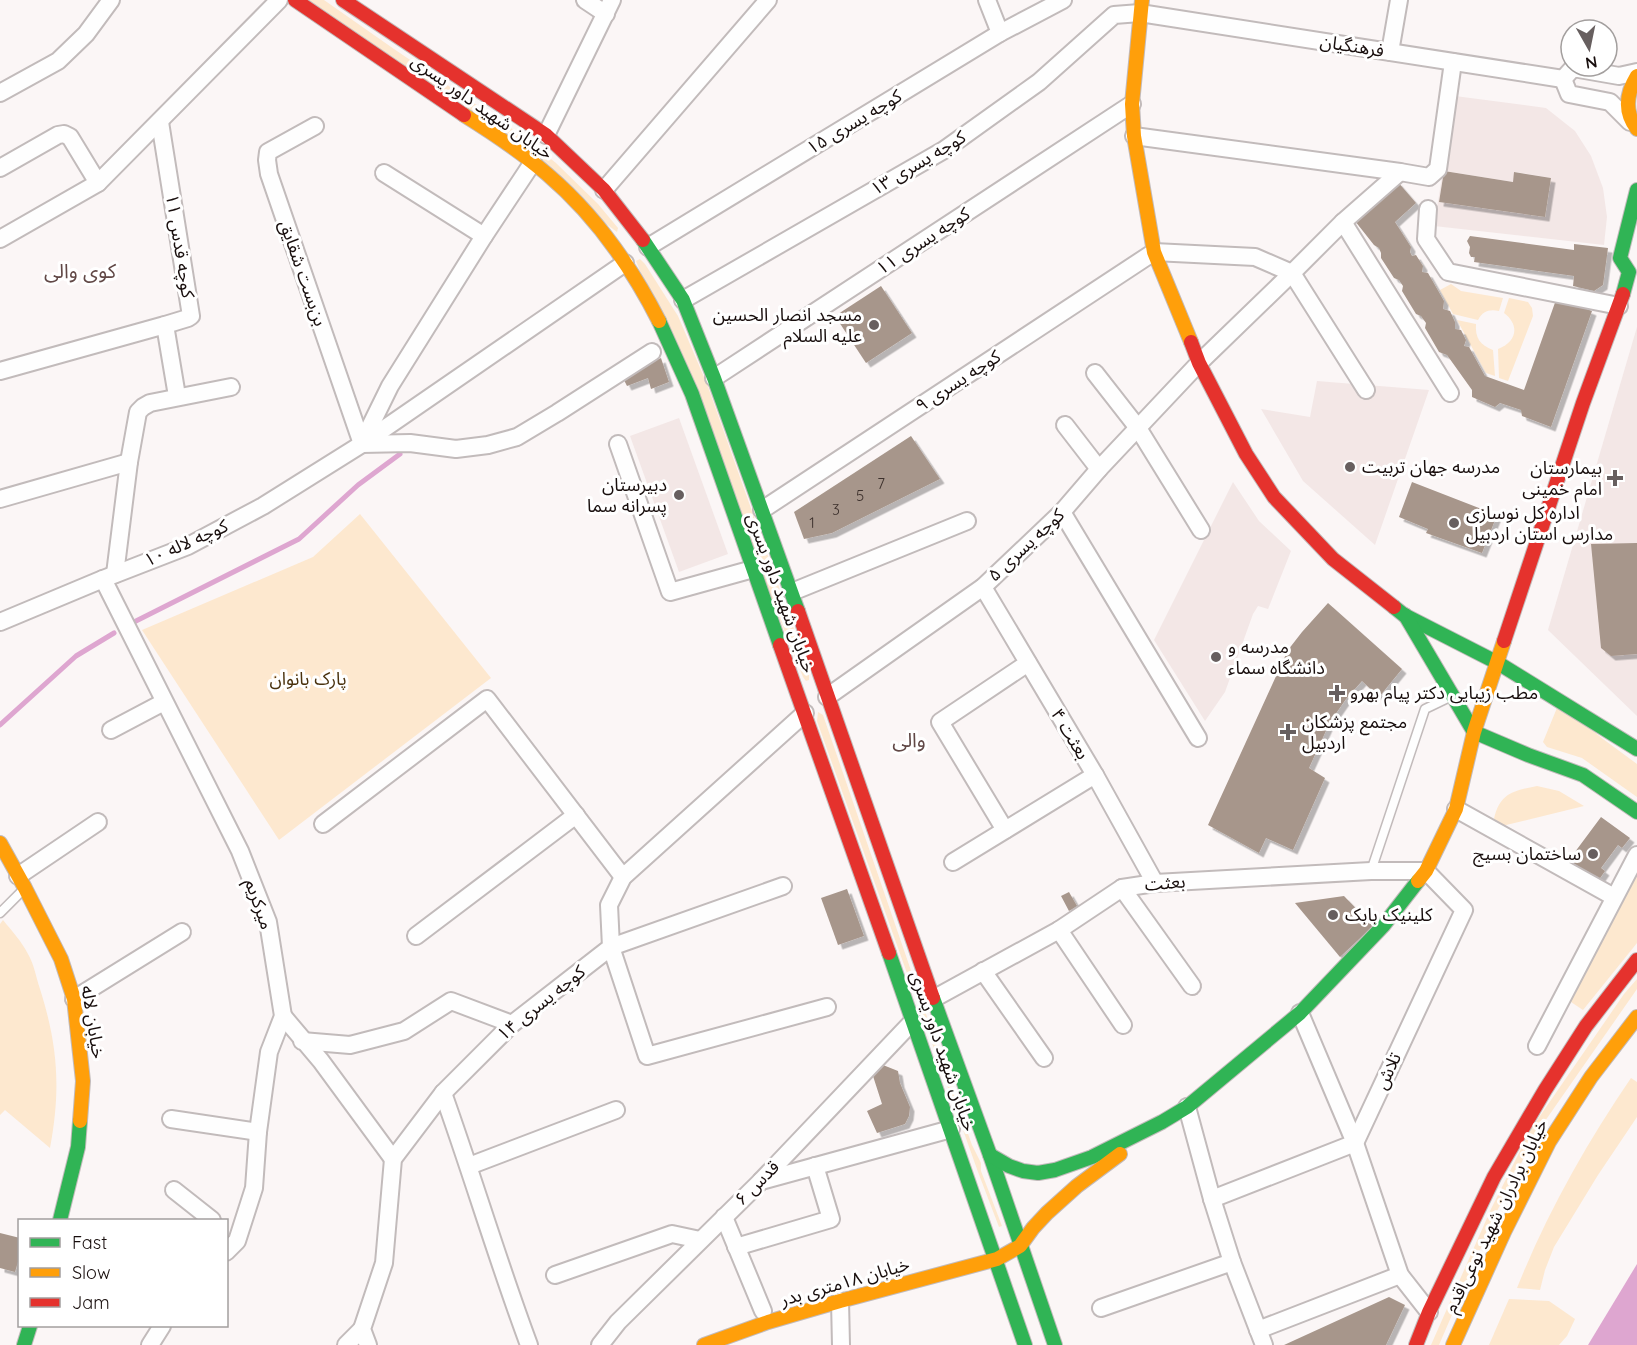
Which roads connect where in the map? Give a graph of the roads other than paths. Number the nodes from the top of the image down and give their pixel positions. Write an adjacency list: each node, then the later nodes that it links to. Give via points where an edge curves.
1 (111, 0): 18 (street, via 86,34 58,61)
2 (279, 0): 20 (street)
3 (295, 0): 25 (main road, خیابان شهید داور یسری)
4 (343, 0): 23 (main road, خیابان شهید داور یسری)
5 (585, 0): 11 (street)
6 (768, 0): 30 (street)
7 (987, 0): 13 (street)
8 (1063, 0): 13 (street, کوچه یسری ۱۵)
9 (1156, 0): 12 (street)
10 (1399, 0): 14 (street)
11 (609, 7): 23 (street)
12 (1141, 7): 14 (street, فرهنگیان); 19 (main road); 40 (street, کوچه یسری ۱۳, via 1114,15 1039,82 944,150)
13 (1000, 33): 37 (street, کوچه یسری ۱۵)
14 (1390, 52): 15 (street, فرهنگیان)
15 (1453, 62): 17 (street, فرهنگیان); 28 (street, via 1438,169 1429,177)
16 (1637, 74): 17 (street, via 1619,76 1573,68); 22 (main road, via 1627,98)
17 (1563, 79): 22 (street, via 1569,94 1610,102)
18 (0, 93)
19 (1132, 104): 24 (main road); 47 (street, کوچه یسری ۱۱)
20 (160, 122): 29 (street); 42 (street, کوچه قدس ۱۱, via 191,316)
21 (315, 126): 54 (street, بن‌بست شقایق, via 268,152 268,174)
22 (1635, 127)
23 (546, 135): 30 (main road, خیابان شهید داور یسری)
24 (1134, 136): 28 (street); 36 (main road)
25 (533, 162): 34 (street); 37 (main road, خیابان شهید داور یسری, via 575,200 604,234)
26 (0, 168): 29 (street, via 64,134 70,137)
27 (384, 172): 34 (street)
28 (1400, 172): 33 (street, کوچه یسری ۵)
29 (98, 183): 35 (street)
30 (603, 190): 37 (main road, خیابان شهید داور یسری)
31 (1637, 190): 38 (main road, via 1620,258)
32 (1428, 209): 41 (street, via 1426,239 1448,272)
33 (1344, 222): 39 (street, کوچه یسری ۵); 50 (street)
34 (484, 236): 54 (street, via 390,386)
35 (0, 238)
36 (1154, 252): 39 (street, via 1255,257); 44 (main road); 59 (street, کوچه یسری ۹)
37 (637, 255): 40 (main road, خیابان شهید داور یسری); 54 (street, کوچه یسری ۱۵); 63 (main road, خیابان شهید داور یسری, via 692,394)
38 (1633, 271): 41 (main road)
39 (1292, 273): 44 (street, کوچه یسری ۵); 49 (street)
40 (683, 300): 47 (main road, خیابان شهید داور یسری)
41 (1619, 306): 70 (main road)
42 (165, 325): 45 (street, کوچه قدس ۱۱); 51 (street)
43 (652, 352): 54 (street, via 517,437 456,449 410,443)
44 (1198, 363): 53 (street, کوچه یسری ۵); 67 (main road, via 1246,454 1274,497 1333,559)
45 (0, 371)
46 (1095, 373): 53 (street)
47 (714, 378): 59 (main road, خیابان شهید داور یسری)
48 (231, 387): 51 (street)
49 (1366, 390)
50 (1450, 393)
51 (177, 396): 56 (street, via 150,403 138,412)
52 (1065, 425): 57 (street)
53 (1138, 428): 57 (street, کوچه یسری ۵); 62 (street)
54 (362, 444): 64 (street, کوچه لاله ۱۰, via 263,506 188,546)
55 (618, 444): 63 (street, via 670,592)
56 (129, 462): 58 (street); 64 (street)
57 (1099, 470): 60 (street, کوچه یسری ۵)
58 (0, 499)
59 (762, 510): 66 (main road, خیابان شهید داور یسری)
60 (1062, 512): 65 (street, کوچه یسری ۵); 76 (street)
61 (967, 521): 66 (street)
62 (1202, 530)
63 (753, 569): 73 (main road, خیابان شهید داور یسری)
64 (109, 576): 68 (street, کوچه لاله ۱۰); 72 (street, میرکریم)
65 (982, 587): 69 (street, بعثت ۴); 73 (street, کوچه یسری ۵)
66 (792, 592): 73 (main road, خیابان شهید داور یسری)
67 (1404, 615): 70 (main road); 71 (main road)
68 (0, 622)
69 (1028, 663): 78 (street, بعثت ۴); 84 (street, via 940,722)
70 (1498, 663): 75 (main road); 77 (main road)
71 (1453, 696): 75 (main road); 88 (lane, via 1425,709)
72 (164, 702): 74 (street); 108 (street, میرکریم, via 240,851 268,922)
73 (816, 705): 90 (street); 105 (main road, خیابان شهید داور یسری); 110 (main road, خیابان شهید داور یسری)
74 (111, 730)
75 (1474, 732): 79 (main road); 80 (main road, via 1583,775)
76 (1198, 738)
77 (1637, 749)
78 (1095, 775): 84 (street); 92 (street, بعثت ۴)
79 (1456, 809): 89 (main road); 95 (street)
80 (1637, 812)
81 (576, 815): 83 (street, via 488,699); 90 (street); 99 (street)
82 (98, 822): 91 (street)
83 (323, 824)
84 (1005, 830): 87 (street)
85 (0, 843): 91 (main road, خیابان لاله)
86 (1637, 855): 95 (street)
87 (953, 862)
88 (1371, 871): 89 (street, بعثت); 92 (street, بعثت)
89 (1426, 871): 107 (main road, via 1383,926); 123 (street, تلاش, via 1464,910)
90 (623, 877): 100 (street, via 609,905)
91 (22, 882): 96 (lane); 104 (main road, خیابان لاله, via 61,959)
92 (1155, 883): 94 (street, بعثت)
93 (783, 886): 100 (street, کوچه یسری ۱۴)
94 (1122, 888): 97 (street, بعثت); 103 (street)
95 (1614, 897): 114 (street)
96 (0, 913)
97 (1059, 930): 102 (street, بعثت); 112 (street)
98 (182, 932): 104 (street)
99 (416, 936)
100 (610, 947): 106 (street, via 647,1056); 111 (street, کوچه یسری ۱۴)
101 (1637, 960): 145 (main road, خیابان برادران شهید نوعی‌اقدم, via 1586,1026 1545,1090 1494,1177)
102 (983, 971): 105 (street, بعثت); 115 (street)
103 (1192, 986)
104 (74, 999): 132 (main road, خیابان لاله, via 83,1081 78,1147)
105 (933, 999): 124 (main road, خیابان شهید داور یسری)
106 (827, 1007)
107 (1300, 1012): 117 (main road); 123 (street)
108 (282, 1016): 113 (street); 122 (street, میرکریم, via 269,1052)
109 (1637, 1017): 161 (main road, خیابان برادران شهید نوعی‌اقدم, via 1591,1077 1549,1142)
110 (913, 1021): 121 (main road, خیابان شهید داور یسری); 128 (street, قدس ۶)
111 (512, 1024): 113 (street, via 451,1001 404,1031 350,1045); 116 (street, کوچه یسری ۱۴)
112 (1123, 1025)
113 (302, 1041): 125 (street)
114 (1537, 1046)
115 (1044, 1058)
116 (443, 1093): 125 (street, کوچه یسری ۱۴); 126 (street)
117 (1187, 1107): 119 (main road); 130 (street)
118 (616, 1110): 126 (street)
119 (1171, 1117): 124 (main road, via 1076,1164 1046,1172 1006,1166); 136 (main road, via 1077,1186 1047,1213)
120 (171, 1119): 122 (street)
121 (951, 1129): 127 (street); 138 (main road, خیابان شهید داور یسری)
122 (258, 1132): 135 (street, میرکریم, via 254,1188)
123 (1355, 1143): 130 (street); 141 (street)
124 (990, 1155): 136 (main road, خیابان شهید داور یسری)
125 (393, 1159): 148 (street, via 384,1263)
126 (469, 1166): 154 (street)
127 (815, 1166): 128 (street); 137 (street, via 831,1219)
128 (760, 1182): 131 (street, قدس ۶)
129 (174, 1190): 133 (street)
130 (1212, 1199): 139 (street)
131 (724, 1217): 134 (street, قدس ۶); 137 (street)
132 (60, 1219)
133 (210, 1219)
134 (700, 1240): 140 (street, via 672,1234); 155 (street, قدس ۶)
135 (230, 1242)
136 (1020, 1246): 138 (main road, خیابان ۱۸متری بدر); 159 (main road, خیابان شهید داور یسری)
137 (736, 1247): 144 (street)
138 (997, 1259): 142 (main road, خیابان ۱۸متری بدر); 158 (main road, خیابان شهید داور یسری)
139 (1232, 1262): 143 (street); 149 (street)
140 (555, 1275)
141 (1400, 1275): 145 (street); 149 (street)
142 (840, 1301): 156 (main road, خیابان ۱۸متری بدر); 157 (street)
143 (1101, 1308)
144 (763, 1311)
145 (1429, 1312): 160 (main road, خیابان برادران شهید نوعی‌اقدم)
146 (30, 1327): 150 (main road)
147 (161, 1327): 151 (street)
148 (362, 1329): 152 (street); 153 (street)
149 (1261, 1338)
150 (24, 1345)
151 (150, 1345)
152 (346, 1345)
153 (368, 1345)
154 (529, 1345)
155 (600, 1345)
156 (704, 1345)
157 (841, 1345)
158 (1025, 1345)
159 (1055, 1345)
160 (1416, 1345)
161 (1453, 1345)

